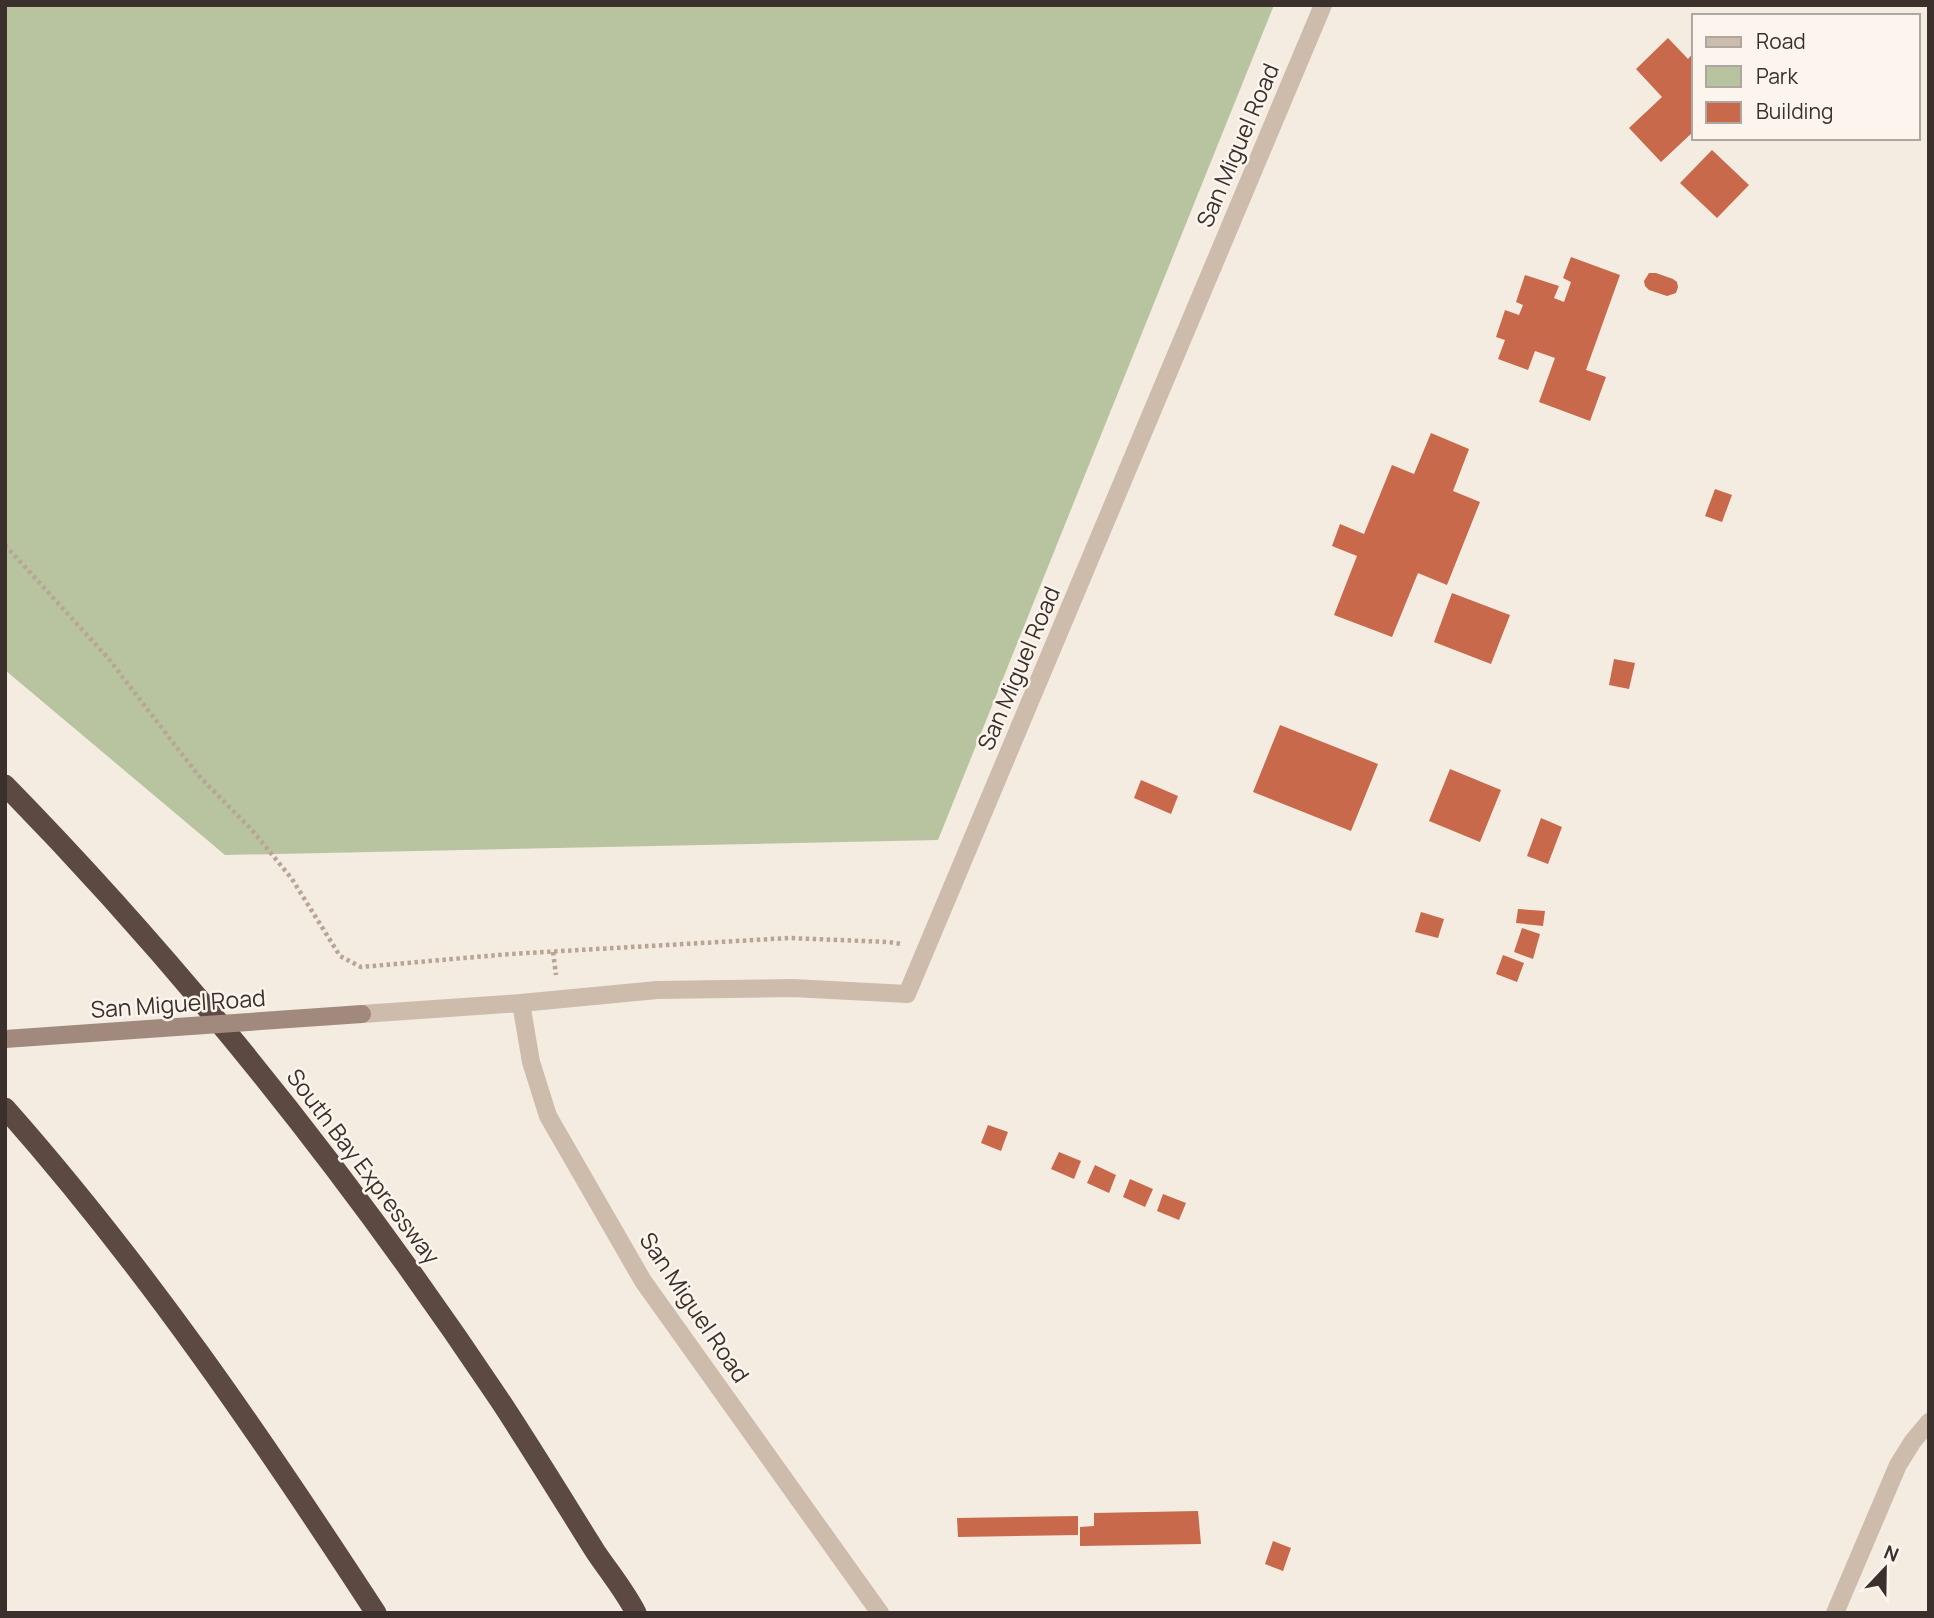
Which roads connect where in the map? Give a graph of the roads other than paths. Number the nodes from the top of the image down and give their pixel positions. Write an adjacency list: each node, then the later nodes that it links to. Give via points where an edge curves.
1 (1323, 5): 3 (street, San Miguel Road, via 907,994 793,988 657,990)
2 (5, 785): 7 (highway, South Bay Expressway, via 189,985 297,1118 453,1331)
3 (521, 1003): 4 (street, San Miguel Road, bridge); 9 (street, San Miguel Road, via 531,1062 548,1116 643,1281)
4 (5, 1039)
5 (5, 1108): 8 (highway, via 184,1331)
6 (1929, 1422): 10 (street, via 1898,1465)
7 (633, 1607)
8 (376, 1613)
9 (880, 1613)
10 (1835, 1613)

